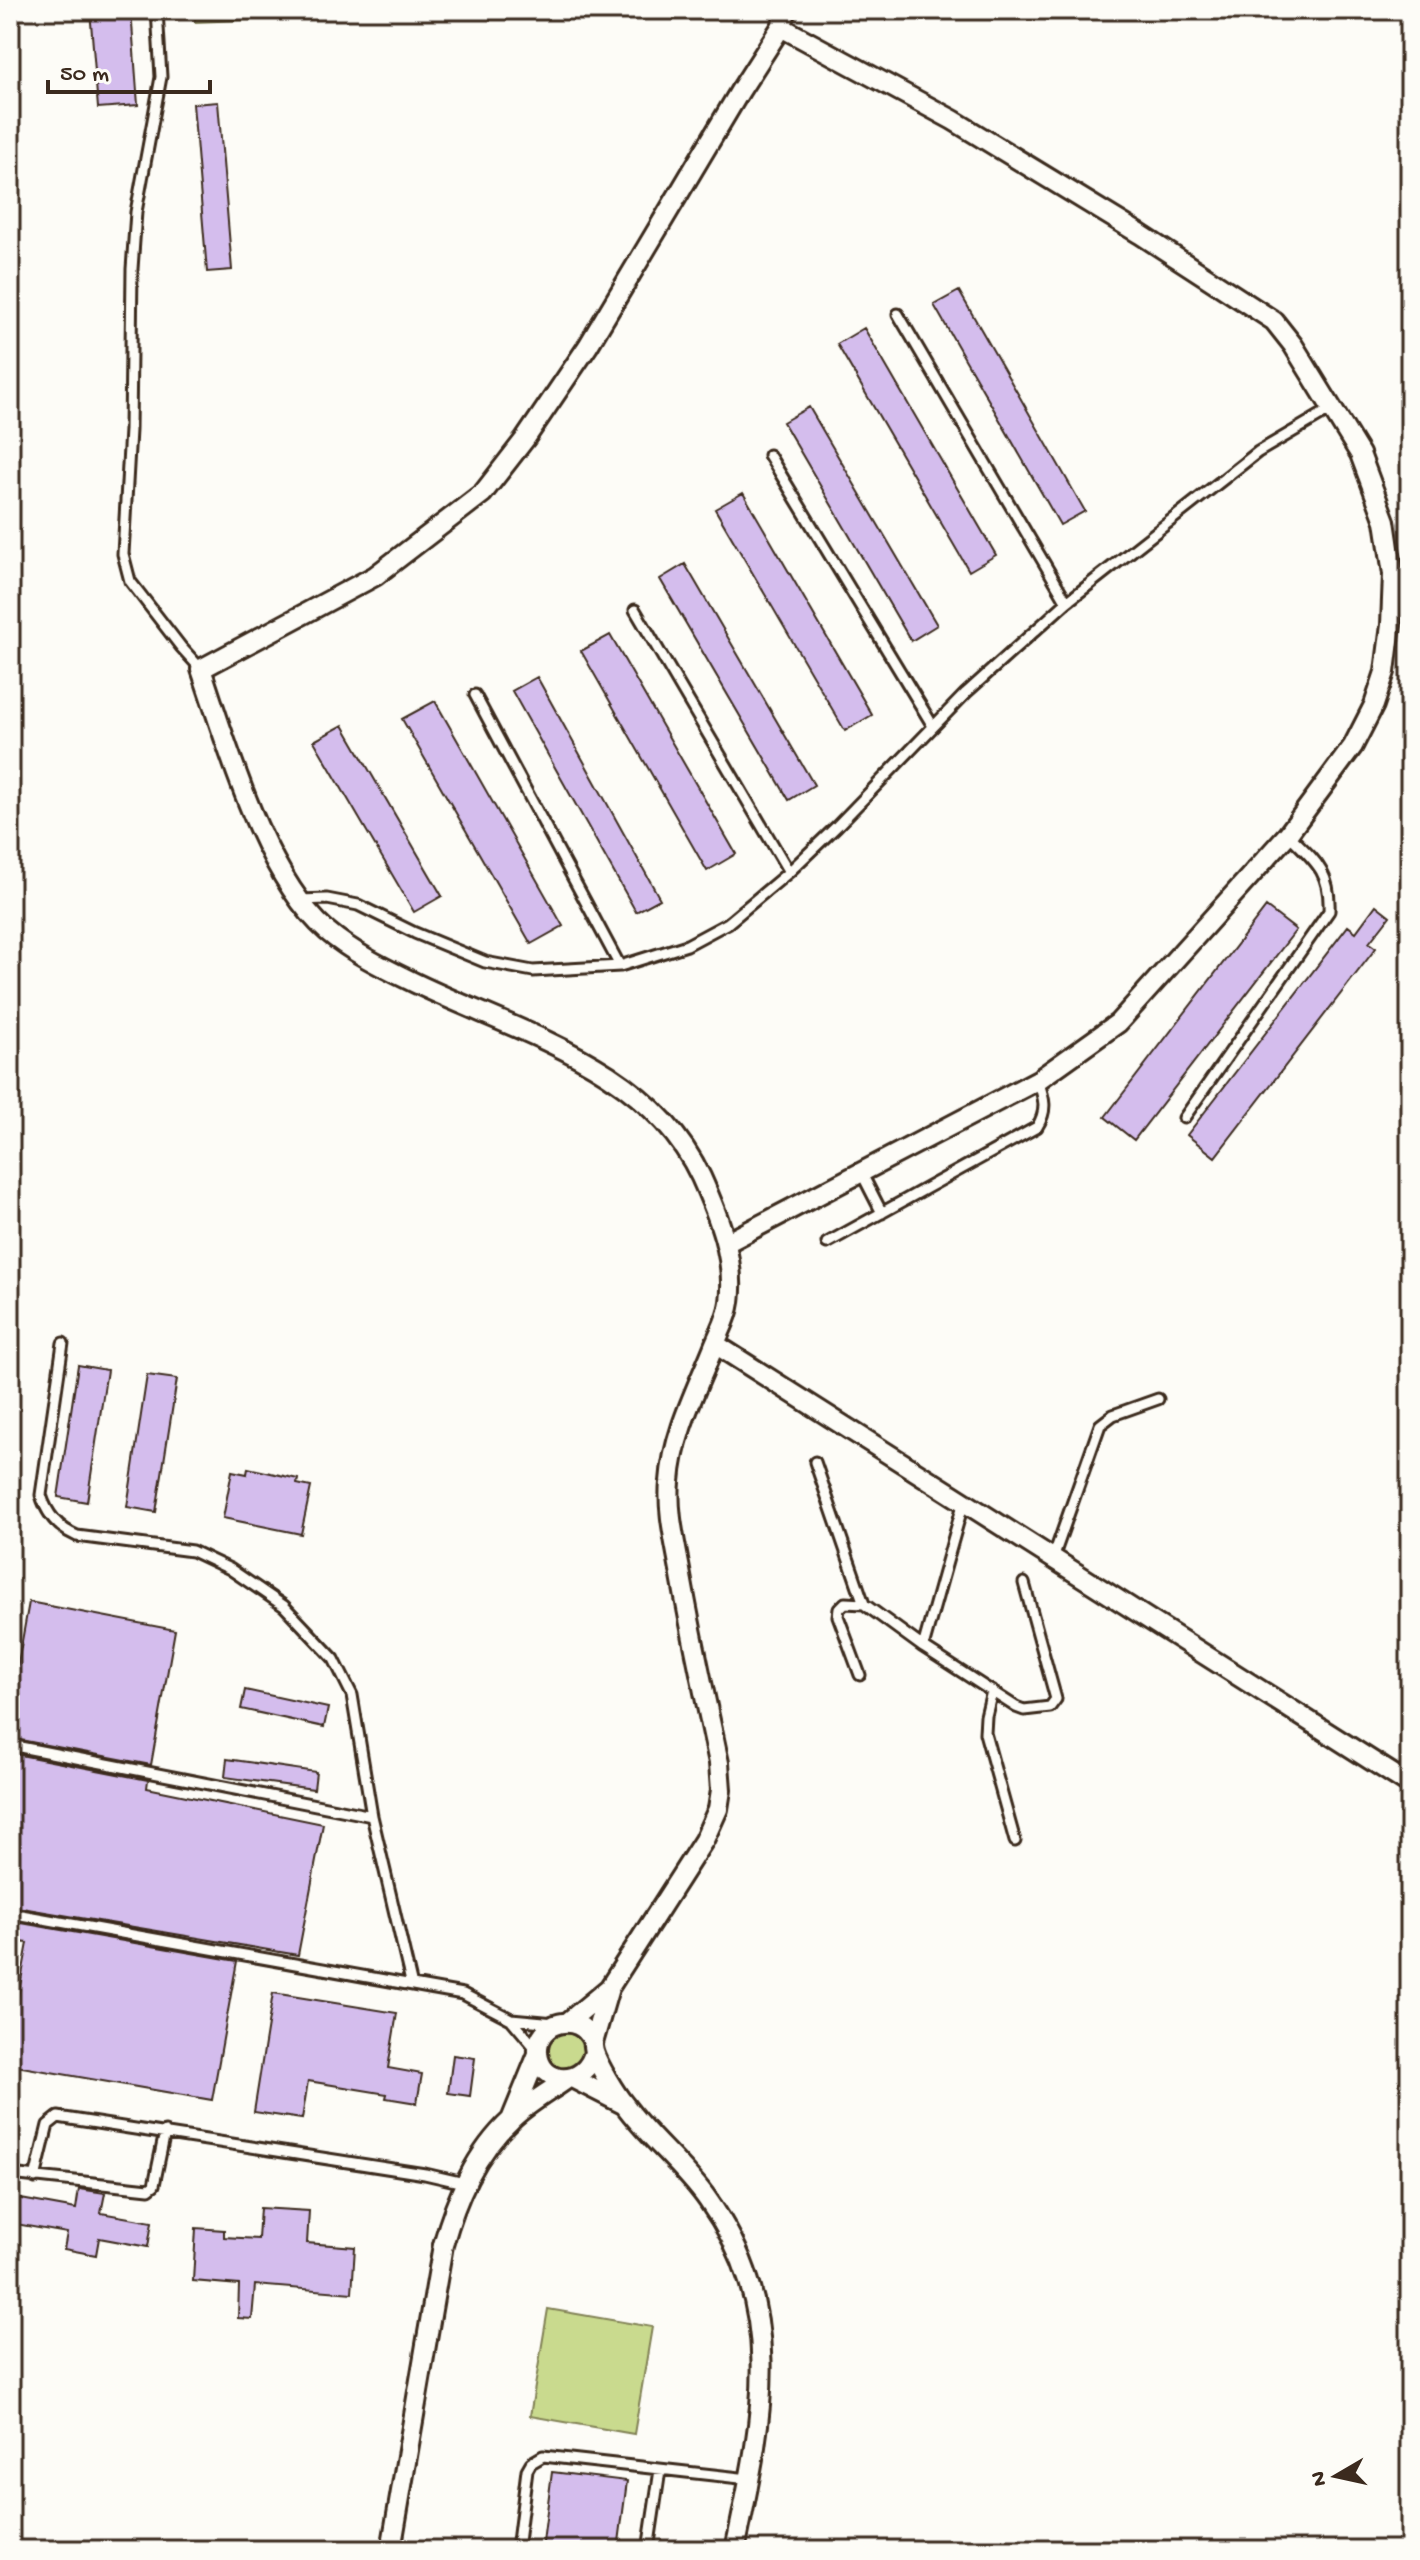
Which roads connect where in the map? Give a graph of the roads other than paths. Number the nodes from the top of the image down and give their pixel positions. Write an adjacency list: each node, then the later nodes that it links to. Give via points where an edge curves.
1 (157, 10): 8 (lane, via 161,77 134,240 123,554 130,581)
2 (784, 18): 4 (street, via 1251,304 1293,345); 8 (street, via 588,346 483,493 375,576)
3 (898, 314): 6 (lane)
4 (1333, 408): 6 (lane, via 1258,452); 11 (street, via 1360,454 1385,521 1393,574 1391,625 1374,705 1353,746)
5 (769, 455): 10 (lane)
6 (1067, 602): 10 (lane)
7 (635, 610): 12 (lane)
8 (201, 669): 13 (street, via 258,823)
9 (475, 695): 14 (lane)
10 (933, 726): 12 (lane)
11 (1288, 834): 15 (street, via 1118,1023); 16 (lane, via 1324,874 1329,911)
12 (789, 872): 14 (lane, via 728,923 687,945)
13 (300, 900): 14 (lane, via 358,905 485,962 533,971); 19 (street, via 325,929 369,961 589,1062 624,1084 661,1115 699,1174)
14 (620, 966)
15 (1038, 1080): 17 (street); 18 (lane, via 1046,1103 1037,1127)
16 (1184, 1118)
17 (861, 1172): 18 (lane); 19 (street)
18 (882, 1213): 20 (lane)
19 (726, 1243): 22 (street, via 731,1300)
20 (827, 1243)
21 (63, 1343): 34 (lane, via 41,1495 50,1516 77,1536 192,1551 230,1569 284,1606 334,1659 352,1695)
22 (715, 1344): 25 (street); 38 (street, via 680,1427 670,1506 719,1763 718,1809 704,1840)
23 (1158, 1399): 26 (lane, via 1100,1425)
24 (815, 1462): 28 (lane)
25 (964, 1501): 26 (street); 29 (lane)
26 (1053, 1558): 33 (street)
27 (1024, 1583): 31 (lane, via 1056,1699 1050,1707 1024,1710)
28 (864, 1604): 29 (lane); 30 (lane, via 845,1603 838,1616)
29 (923, 1647): 31 (lane)
30 (860, 1675)
31 (992, 1691): 35 (lane, via 985,1733)
32 (10, 1745): 34 (lane)
33 (1410, 1785)
34 (372, 1816): 37 (lane)
35 (1015, 1841)
36 (10, 1913): 37 (lane)
37 (411, 1982): 39 (lane, via 463,1994)
38 (609, 1988): 40 (street); 41 (street)
39 (511, 2019): 40 (lane); 42 (lane)
40 (564, 2023): 41 (street, via 584,2029); 42 (street, via 544,2033)
41 (594, 2048): 43 (street, via 588,2069); 44 (street)
42 (538, 2052): 43 (street, via 547,2072); 45 (street)
43 (570, 2079): 44 (street); 45 (street)
44 (623, 2104): 51 (street, via 708,2199 738,2250 756,2307 763,2369)
45 (511, 2120): 49 (street)
46 (165, 2132): 48 (lane, via 149,2189); 48 (lane, via 58,2117 48,2125); 49 (lane)
47 (10, 2174): 48 (lane)
48 (35, 2178)
49 (464, 2183): 52 (street, via 443,2245)
50 (660, 2470): 51 (lane); 53 (lane, via 537,2459 527,2470); 54 (lane)
51 (749, 2479): 55 (street)
52 (391, 2550)
53 (517, 2550)
54 (648, 2550)
55 (735, 2550)

